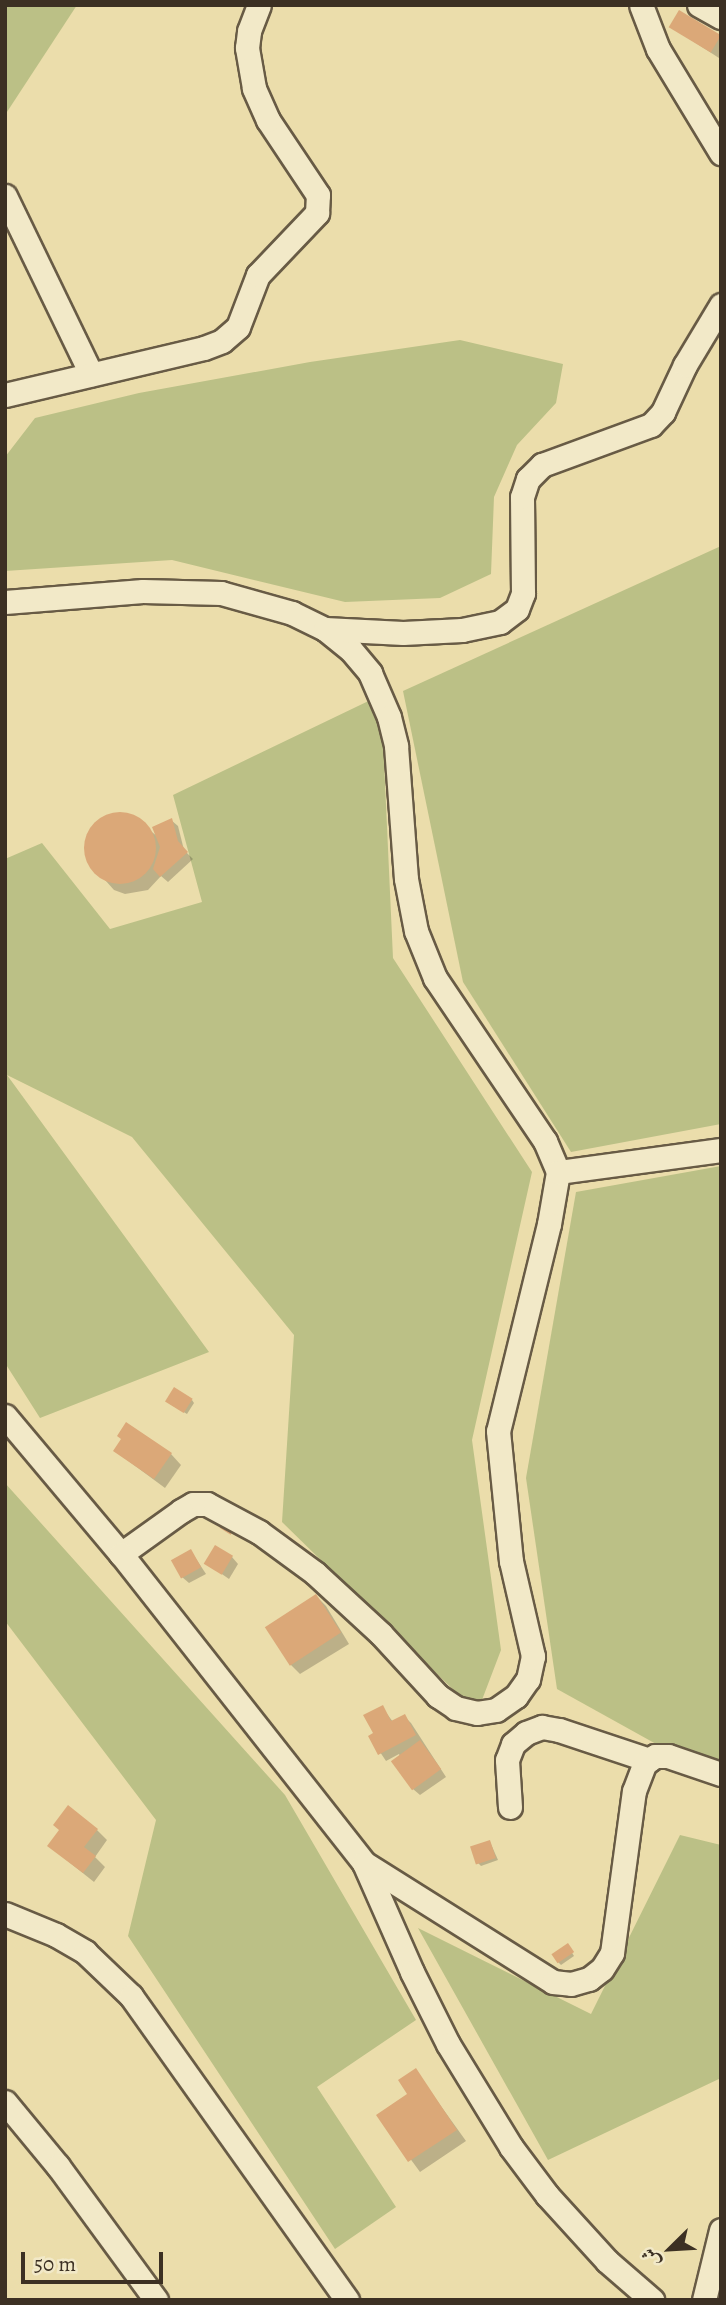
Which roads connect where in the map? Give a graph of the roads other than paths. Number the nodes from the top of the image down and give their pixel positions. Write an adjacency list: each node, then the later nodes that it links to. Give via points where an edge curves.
1 (259, 5): 8 (street, via 247,48 254,88 268,120 318,195 317,213 258,275 238,327 222,341)
2 (641, 5): 5 (street, via 658,49)
3 (699, 5): 4 (street)
4 (721, 17)
5 (721, 153)
6 (5, 196): 8 (street)
7 (721, 305): 11 (street, via 663,412 651,425 542,464 528,479 522,497 523,593 517,609 500,622 461,630 403,634)
8 (91, 374): 9 (street)
9 (5, 395)
10 (5, 602): 11 (street, via 143,590 221,593 268,605)
11 (326, 629): 13 (street, via 370,673 389,717 396,746 413,918 435,978 545,1141)
12 (721, 1150): 13 (street)
13 (558, 1172): 15 (street, via 498,1431 510,1561 533,1656 528,1679 516,1696 496,1710 477,1713 456,1708 438,1696 381,1634 315,1573 259,1532 207,1504 181,1511)
14 (5, 1416): 15 (street)
15 (121, 1554): 19 (street)
16 (649, 1760): 17 (street, via 668,1756); 18 (street, via 559,1730 542,1727 526,1732 513,1744 507,1760); 19 (street, via 634,1791 612,1953 589,1979 553,1982)
17 (721, 1774)
18 (510, 1807)
19 (364, 1863): 25 (street, via 448,2044 511,2147 607,2261)
20 (5, 1914): 24 (street, via 85,1952 131,1996)
21 (5, 2102): 23 (street)
22 (721, 2230): 26 (street)
23 (156, 2300)
24 (347, 2300)
25 (652, 2300)
26 (704, 2300)

